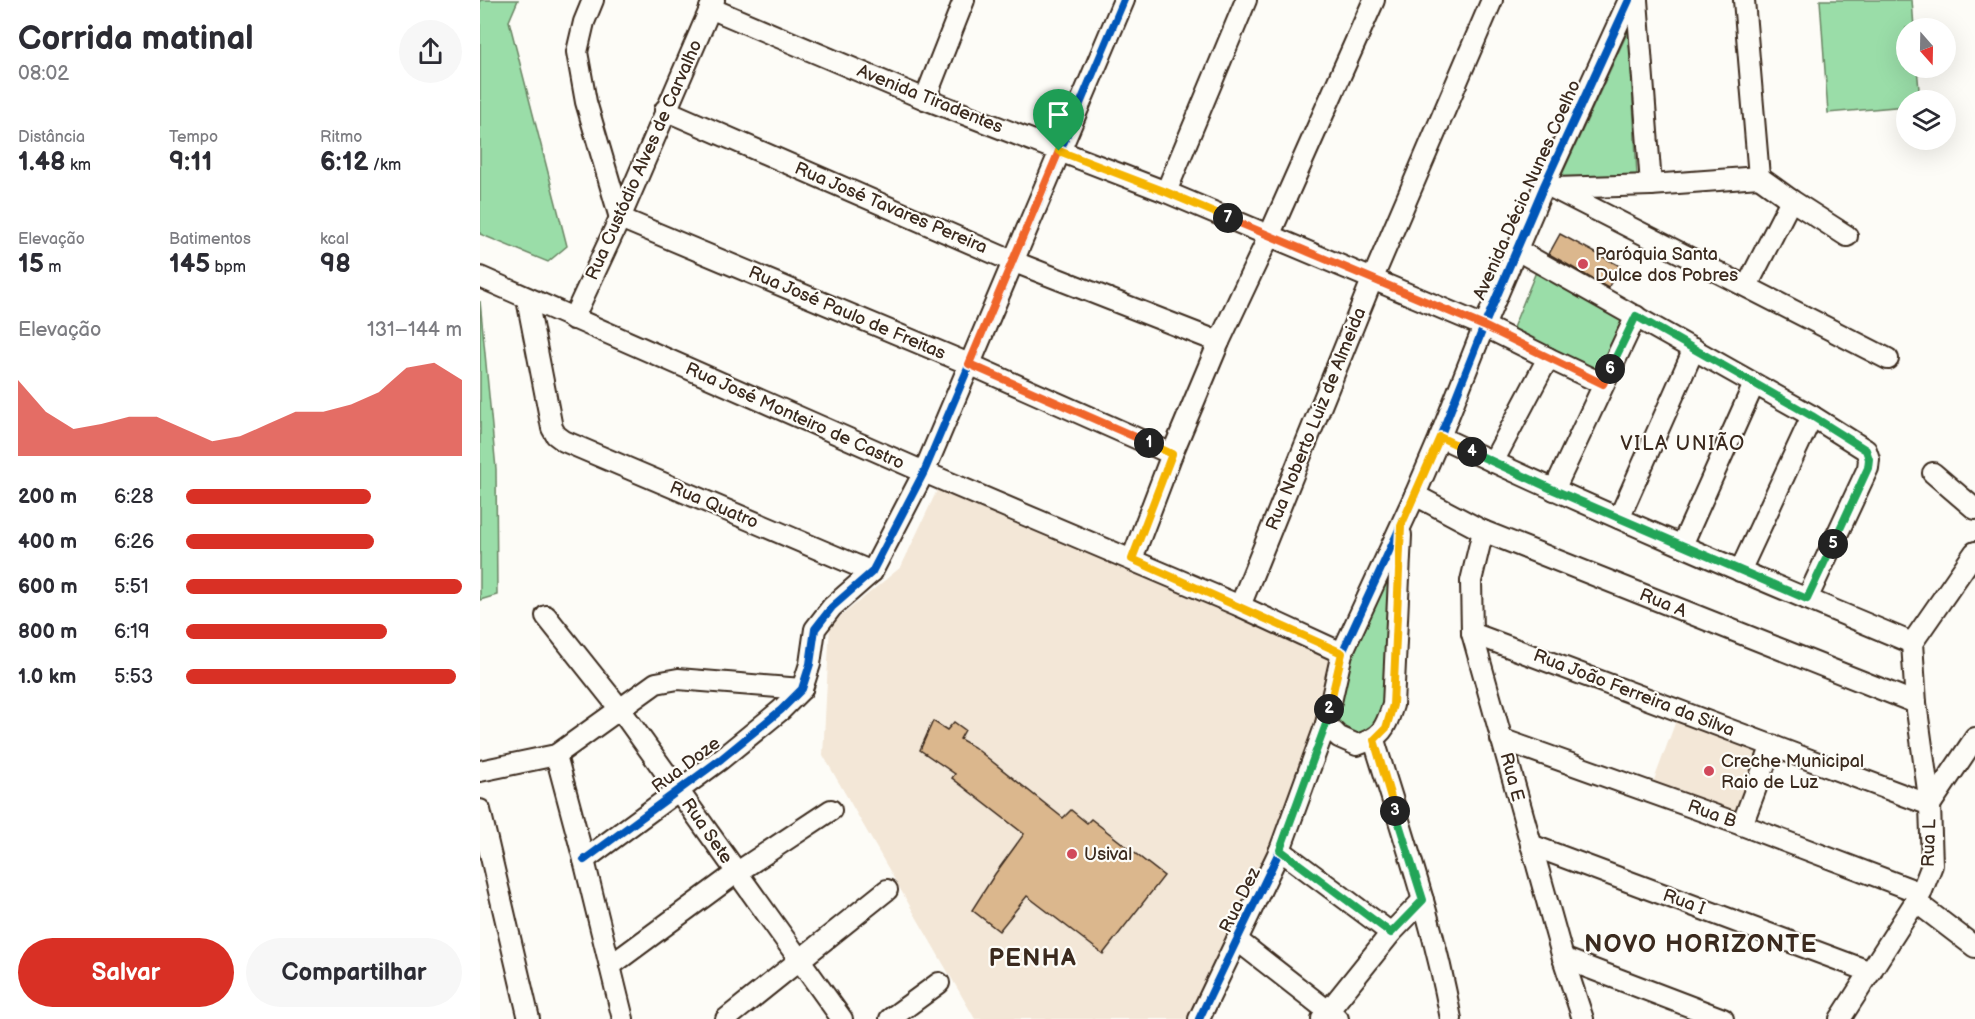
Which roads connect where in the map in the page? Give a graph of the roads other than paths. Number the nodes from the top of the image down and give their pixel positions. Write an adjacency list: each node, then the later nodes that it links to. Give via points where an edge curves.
1 (593, 0): 19 (street, via 577,52 586,102)
2 (964, 0): 11 (street)
3 (1124, 0): 13 (street)
4 (1246, 0): 17 (street)
5 (1374, 0): 20 (street)
6 (1492, 0): 25 (street, Rua Noberto Luiz de Almeida)
7 (1629, 0): 16 (street, Avenida Décio Nunes Coelho)
8 (1637, 0): 15 (street)
9 (1744, 0): 14 (street)
10 (712, 4): 11 (street, Avenida Tiradentes); 12 (street, Rua Custódio Alves de Carvalho)
11 (925, 99): 13 (street, Avenida Tiradentes)
12 (665, 110): 19 (street, Rua Custódio Alves de Carvalho); 23 (street, Rua José Tavares Pereira)
13 (1059, 151): 17 (street, Avenida Tiradentes); 23 (street)
14 (1759, 177): 15 (street); 18 (street)
15 (1651, 185): 16 (street)
16 (1548, 188): 22 (street, Avenida Décio Nunes Coelho); 26 (street)
17 (1166, 192): 20 (street, Avenida Tiradentes)
18 (1791, 200): 21 (street); 26 (street)
19 (620, 218): 29 (street, Rua Custódio Alves de Carvalho); 35 (street, Rua José Paulo de Freitas)
20 (1269, 236): 25 (street, Avenida Tiradentes); 31 (street)
21 (1847, 236)
22 (1517, 250): 28 (street); 30 (street, Avenida Décio Nunes Coelho)
23 (1012, 261): 31 (street, Rua José Tavares Pereira); 35 (street)
24 (480, 277): 27 (street, Rua José Monteiro de Castro)
25 (1372, 280): 30 (street, Avenida Tiradentes); 56 (street, Rua Noberto Luiz de Almeida)
26 (1747, 286): 34 (street)
27 (527, 299): 29 (street, Rua José Monteiro de Castro); 54 (street, Rua Quatro, via 556,435)
28 (1636, 316): 32 (street); 36 (street)
29 (573, 319): 42 (street, Rua José Monteiro de Castro)
30 (1484, 326): 33 (street, Avenida Tiradentes); 39 (street, Avenida Décio Nunes Coelho)
31 (1220, 342): 40 (street)
32 (1694, 349): 37 (street); 47 (street)
33 (1548, 358): 36 (street, Avenida Tiradentes); 41 (street)
34 (1888, 359)
35 (969, 364): 40 (street, Rua José Paulo de Freitas); 42 (street)
36 (1603, 384): 44 (street)
37 (1754, 384): 38 (street); 50 (street)
38 (1812, 416): 53 (street); 55 (street, via 1866,450 1869,459)
39 (1440, 437): 41 (street); 45 (street, Avenida Décio Nunes Coelho)
40 (1172, 454): 52 (street)
41 (1493, 462): 44 (street)
42 (924, 472): 52 (street, Rua José Monteiro de Castro); 54 (street)
43 (1933, 473): 46 (street)
44 (1554, 490): 47 (street)
45 (1415, 495): 48 (street, Avenida Décio Nunes Coelho); 49 (street, Rua A)
46 (1975, 509)
47 (1619, 518): 50 (street)
48 (1401, 526): 60 (street, Avenida Décio Nunes Coelho); 67 (street, via 1393,705 1386,728)
49 (1483, 531): 58 (street, Rua E, via 1471,581); 62 (street, Rua A)
50 (1682, 545): 53 (street)
51 (1975, 552): 59 (street)
52 (1132, 559): 56 (street, Rua José Monteiro de Castro)
53 (1740, 571): 55 (street)
54 (872, 572): 61 (street, via 832,607 815,629)
55 (1807, 599): 59 (street)
56 (1240, 606): 60 (street, Rua José Monteiro de Castro)
57 (546, 616): 63 (street, Rua Sete)
58 (1472, 633): 66 (street, Rua E); 68 (street, Rua João Ferreira da Silva)
59 (1912, 643): 62 (street, Rua L)
60 (1342, 653): 64 (street, Rua Dez)
61 (802, 689): 63 (street, via 678,679 656,683); 71 (street, Rua Doze)
62 (1916, 703): 72 (street, Rua L)
63 (620, 709): 69 (street); 71 (street, Rua Sete)
64 (1326, 724): 67 (street, via 1357,746); 77 (street, Rua Dez)
65 (1975, 738): 72 (street)
66 (1501, 739): 75 (street, Rua B); 76 (street, Rua E)
67 (1374, 740): 82 (street)
68 (1772, 745): 72 (street, Rua João Ferreira da Silva); 75 (street)
69 (556, 755): 70 (street); 78 (street)
70 (480, 771)
71 (678, 791): 78 (street, Rua Doze); 79 (street, Rua Sete)
72 (1930, 805): 81 (street, Rua L, via 1932,865)
73 (480, 810): 92 (street)
74 (831, 810): 79 (street)
75 (1742, 825): 81 (street, Rua B)
76 (1530, 845): 86 (street, Rua E); 89 (street, Rua I)
77 (1280, 850): 83 (street); 84 (street, Rua Dez)
78 (584, 860): 88 (street)
79 (736, 873): 87 (street, Rua Sete); 88 (street)
80 (887, 890): 87 (street)
81 (1918, 898): 85 (street, Rua B); 89 (street, Rua L)
82 (1423, 900): 83 (street); 98 (street)
83 (1391, 933): 91 (street)
84 (1237, 940): 91 (street); 97 (street, Rua Dez)
85 (1975, 947)
86 (1563, 958): 99 (street, Rua E); 100 (street)
87 (800, 959): 94 (street); 95 (street, Rua Sete)
88 (610, 966): 93 (street)
89 (1871, 972): 101 (street, Rua L)
90 (939, 983): 96 (street)
91 (1329, 1016)
92 (529, 1019)
93 (623, 1019)
94 (726, 1019)
95 (842, 1019)
96 (890, 1019)
97 (1199, 1019)
98 (1451, 1019)
99 (1582, 1019)
100 (1723, 1019)
101 (1840, 1019)

